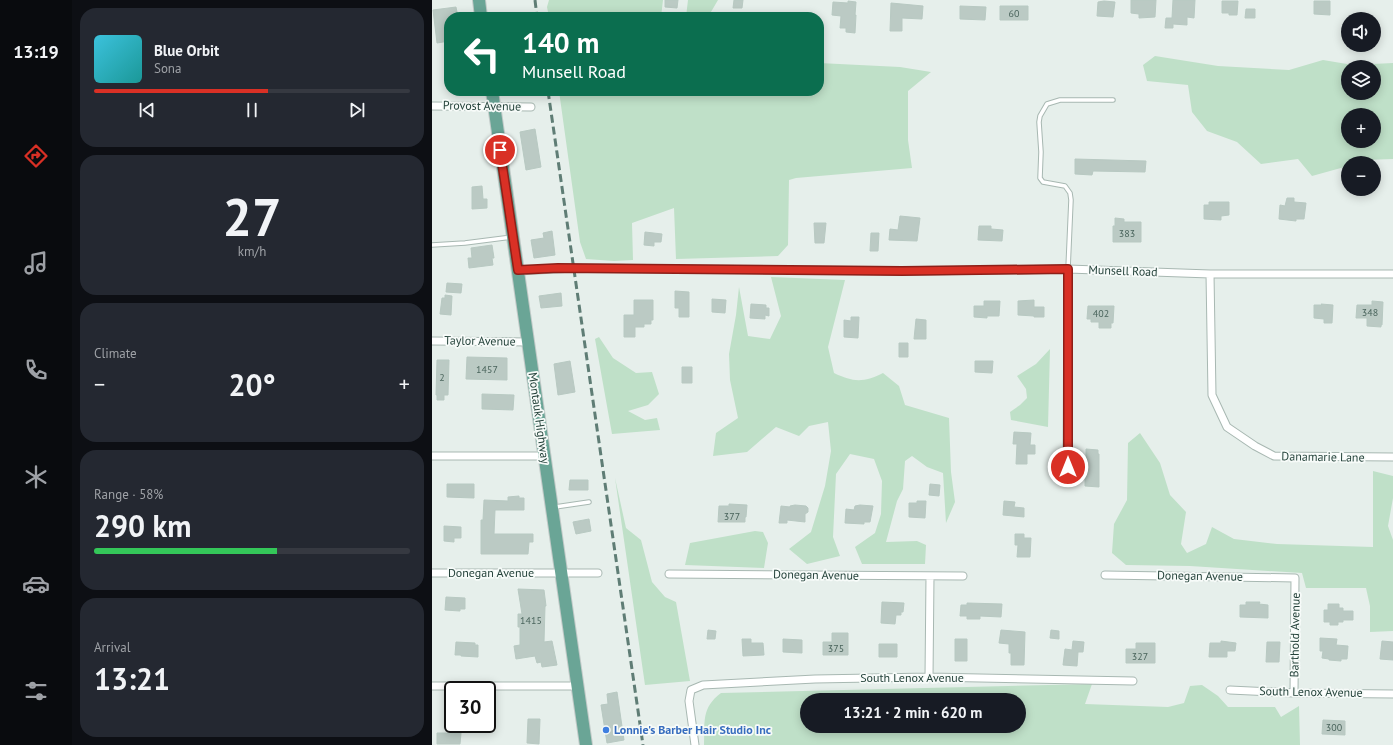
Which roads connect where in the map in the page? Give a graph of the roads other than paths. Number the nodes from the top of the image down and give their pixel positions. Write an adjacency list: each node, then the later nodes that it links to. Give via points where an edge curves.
1 (479, 0): 2 (main road)
2 (480, 12)
3 (493, 96): 6 (main road, Montauk Highway)
4 (1113, 100): 10 (lane, via 1056,101 1047,104 1040,116 1040,178 1043,182 1068,188 1071,200)
5 (432, 106): 6 (street, Provost Avenue)
6 (494, 107): 7 (street, Provost Avenue); 8 (main road, Montauk Highway)
7 (531, 107)
8 (513, 237): 9 (lane); 11 (main road, Montauk Highway)
9 (432, 245)
10 (1068, 269): 11 (street, Munsell Road); 12 (street, Munsell Road); 19 (street)
11 (518, 270): 15 (main road, Montauk Highway)
12 (1210, 274): 13 (street, Munsell Road); 18 (street, Danamarie Lane, via 1212,395 1227,427 1274,456)
13 (1393, 274)
14 (432, 341): 15 (street, Taylor Avenue)
15 (528, 342): 17 (main road, Montauk Highway)
16 (432, 456): 17 (street)
17 (544, 456): 21 (main road, Montauk Highway)
18 (1393, 458)
19 (1068, 467)
20 (589, 502): 21 (lane)
21 (552, 507): 23 (main road, Montauk Highway)
22 (432, 573): 23 (street, Donegan Avenue)
23 (561, 573): 24 (street, Donegan Avenue); 33 (main road, Montauk Highway)
24 (598, 573)
25 (669, 574): 27 (street, Donegan Avenue)
26 (1105, 575): 29 (street, Donegan Avenue)
27 (930, 576): 28 (street, Donegan Avenue); 30 (street)
28 (963, 576)
29 (1295, 578): 35 (street, Barthold Avenue)
30 (929, 677): 31 (street, South Lenox Avenue); 38 (street, South Lenox Avenue, via 703,685 691,690 689,701)
31 (1133, 681)
32 (432, 686): 33 (street)
33 (578, 686): 37 (main road, Montauk Highway)
34 (1230, 690): 35 (street, South Lenox Avenue)
35 (1294, 693): 36 (street, South Lenox Avenue)
36 (1393, 694)
37 (586, 745)
38 (695, 745)

